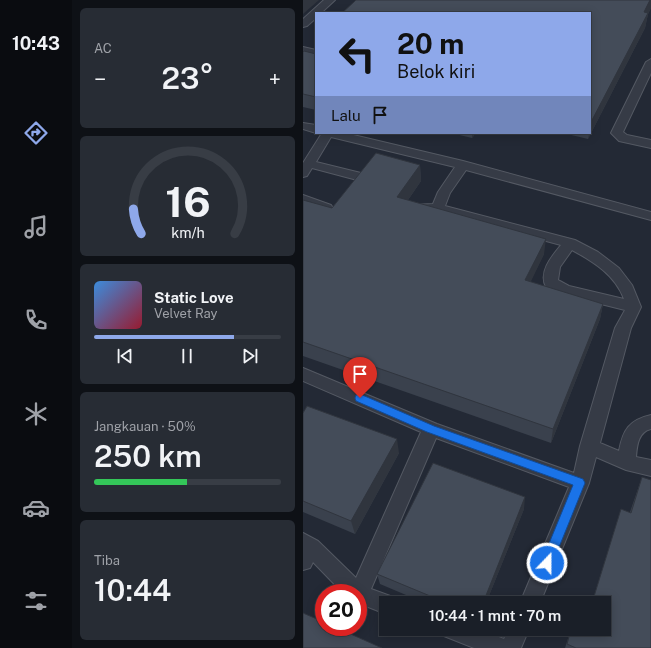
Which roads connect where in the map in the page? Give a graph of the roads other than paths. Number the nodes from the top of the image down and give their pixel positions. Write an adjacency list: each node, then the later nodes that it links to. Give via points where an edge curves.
1 (329, 0): 2 (lane)
2 (316, 12)
3 (315, 13): 4 (lane)
4 (303, 24)
5 (303, 50): 6 (lane)
6 (315, 53)
7 (650, 64): 8 (lane)
8 (638, 91): 9 (lane); 14 (lane, via 617,133 623,138)
9 (651, 94)
10 (303, 126): 11 (lane)
11 (315, 129)
12 (328, 134): 16 (lane)
13 (333, 134): 15 (lane)
14 (651, 144)
15 (463, 165): 20 (lane, via 444,192); 22 (lane)
16 (307, 169): 17 (lane)
17 (361, 176)
18 (303, 199): 21 (lane)
19 (410, 208): 20 (lane)
20 (438, 208): 23 (lane)
21 (336, 212)
22 (651, 216)
23 (571, 243): 24 (lane, via 612,269 626,286); 24 (lane, via 550,271 551,283 565,290)
24 (634, 307): 28 (lane, via 623,328)
25 (303, 374): 27 (lane)
26 (651, 422): 29 (lane, via 643,423 631,434)
27 (431, 429): 31 (lane); 34 (lane)
28 (589, 446): 29 (lane); 31 (lane)
29 (626, 462): 30 (lane)
30 (651, 468)
31 (579, 483): 35 (lane)
32 (306, 550): 33 (lane)
33 (346, 584)
34 (362, 584)
35 (533, 596)
36 (367, 597): 37 (lane)
37 (379, 602)
38 (469, 636): 40 (lane)
39 (516, 636): 41 (lane)
40 (501, 648)
41 (511, 648)

